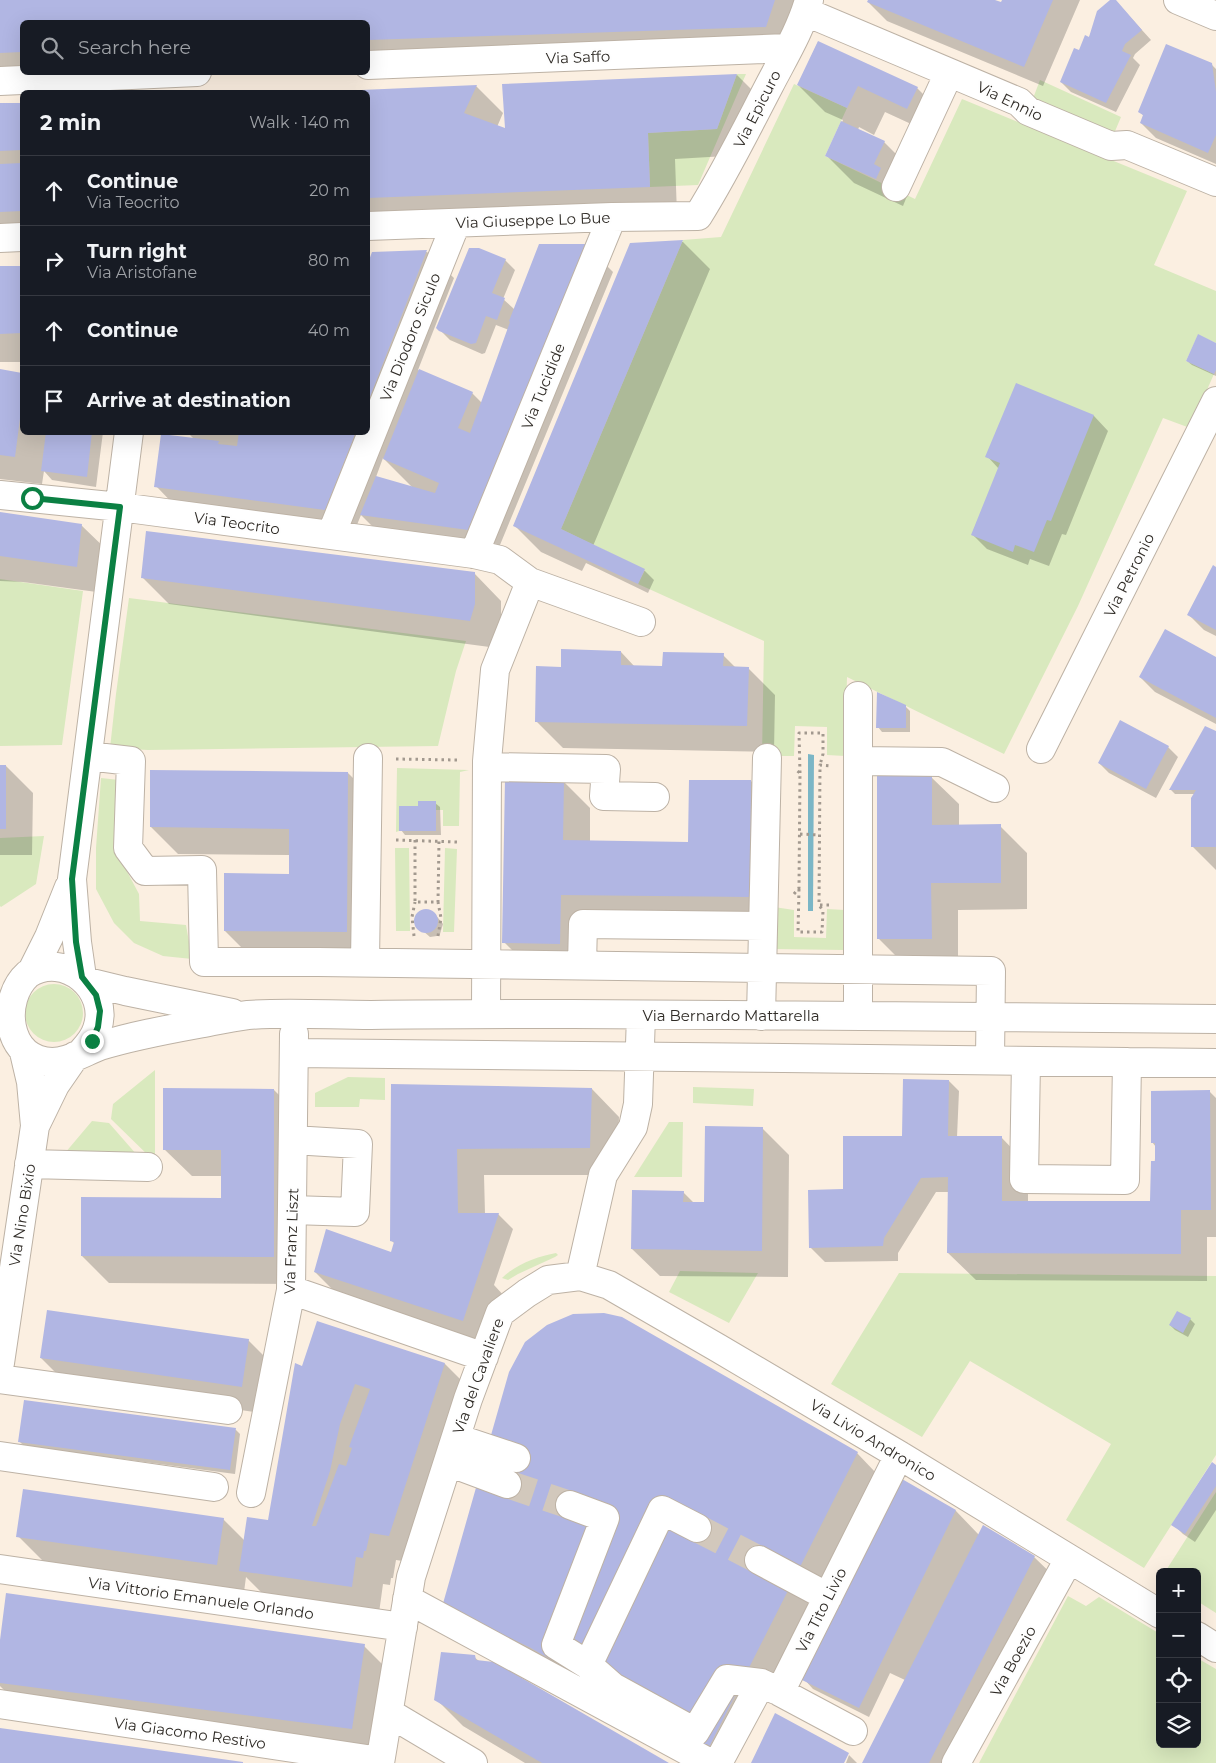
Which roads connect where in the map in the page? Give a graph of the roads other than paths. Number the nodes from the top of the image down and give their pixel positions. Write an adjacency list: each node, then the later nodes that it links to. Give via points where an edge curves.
1 (1178, 0): 3 (street)
2 (808, 6): 4 (street, Via Epicuro); 6 (street, Via Ennio)
3 (1216, 16)
4 (788, 48): 5 (street, Via Saffo); 11 (street, Via Epicuro, via 720,181)
5 (370, 66)
6 (949, 73): 9 (street, Via Ennio, via 1111,146 1127,145); 10 (street)
7 (131, 75): 8 (street)
8 (0, 81)
9 (1216, 182)
10 (896, 187)
11 (698, 216): 12 (street, Via Giuseppe Lo Bue)
12 (612, 217): 13 (street, Via Giuseppe Lo Bue); 22 (street, Via Tucidide)
13 (456, 223): 14 (street, Via Giuseppe Lo Bue); 21 (street, Via Diodoro Siculo)
14 (370, 229)
15 (20, 237): 16 (street)
16 (0, 238)
17 (1216, 401): 26 (street, Via Petronio)
18 (128, 435): 20 (street)
19 (0, 496): 20 (street, Via Teocrito)
20 (120, 507): 21 (street, Via Teocrito); 27 (street)
21 (331, 535): 22 (street, Via Teocrito)
22 (474, 554): 23 (street, Via Teocrito, via 500,560)
23 (530, 582): 24 (street, Via Teocrito); 31 (street, via 495,670)
24 (641, 622)
25 (858, 696): 30 (street)
26 (1042, 749)
27 (88, 756): 34 (street); 36 (street, via 132,761 128,848 145,871 202,870 204,962)
28 (368, 758): 36 (street)
29 (767, 758): 35 (street)
30 (858, 761): 32 (street, via 942,762); 40 (street)
31 (487, 764): 33 (street, via 606,769 604,796); 37 (street)
32 (995, 788)
33 (655, 798)
34 (72, 879): 41 (street, via 49,937); 42 (street, via 76,942)
35 (763, 926): 38 (street, via 583,924); 39 (street)
36 (365, 962): 37 (street)
37 (487, 965): 38 (street); 44 (street)
38 (582, 965): 39 (street)
39 (762, 967): 40 (street); 48 (street)
40 (857, 968): 49 (street); 50 (street, via 991,970)
41 (30, 973): 42 (street, via 58,967); 43 (street); 52 (street, via 15,985 7,1000 5,1017)
42 (85, 980): 45 (street); 54 (street, via 96,995 100,1011 92,1041)
43 (0, 982)
44 (486, 1014): 46 (street, Via Bernardo Mattarella); 47 (street, Via Bernardo Mattarella)
45 (246, 1015): 46 (street, Via Bernardo Mattarella); 54 (street, via 125,1038)
46 (294, 1015): 53 (street, Via Franz Liszt)
47 (641, 1015): 48 (street, Via Bernardo Mattarella); 55 (street)
48 (761, 1016): 49 (street, Via Bernardo Mattarella)
49 (858, 1016): 50 (street, Via Bernardo Mattarella)
50 (990, 1016): 51 (street, Via Bernardo Mattarella); 56 (street)
51 (1216, 1019)
52 (14, 1048): 54 (street, via 49,1062 63,1061); 60 (street, via 31,1082)
53 (294, 1053): 55 (street); 61 (street, Via Franz Liszt)
54 (78, 1054): 60 (street, via 55,1085)
55 (640, 1055): 56 (street); 65 (street, via 638,1104 633,1127 603,1175)
56 (990, 1060): 57 (street)
57 (1026, 1060): 58 (street); 58 (street, via 1024,1179 1125,1180)
58 (1127, 1062): 59 (street)
59 (1216, 1063)
60 (35, 1126): 62 (street, Via Nino Bixio)
61 (293, 1140): 64 (street, Via Franz Liszt); 64 (street, via 358,1144 355,1212)
62 (29, 1164): 63 (street); 68 (street, Via Nino Bixio)
63 (148, 1167)
64 (292, 1210): 66 (street, Via Franz Liszt)
65 (580, 1276): 67 (street, Via del Cavaliere, via 548,1280 500,1314); 72 (street, Via Livio Andronico, via 609,1285)
66 (291, 1290): 67 (street); 77 (street, Via Franz Liszt)
67 (484, 1357): 71 (street, Via del Cavaliere)
68 (0, 1363)
69 (0, 1379): 70 (street)
70 (228, 1410)
71 (452, 1450): 74 (street); 75 (street); 84 (street, Via del Cavaliere, via 411,1577)
72 (899, 1455): 80 (street, Via Livio Andronico); 83 (street, Via Tito Livio)
73 (0, 1456): 76 (street)
74 (516, 1458)
75 (507, 1484)
76 (214, 1487)
77 (251, 1493)
78 (570, 1505): 89 (street, via 605,1518 556,1645)
79 (697, 1528): 89 (street, via 662,1510)
80 (1069, 1559): 85 (street, Via Livio Andronico); 98 (street, Via Boezio)
81 (760, 1560): 83 (street)
82 (0, 1569): 86 (street, Via Vittorio Emanuele Orlando)
83 (828, 1597): 90 (street, Via Tito Livio)
84 (407, 1599): 86 (street, Via del Cavaliere); 96 (street)
85 (1158, 1613)
86 (403, 1627): 92 (street, Via del Cavaliere)
87 (1201, 1639): 88 (street)
88 (1216, 1648)
89 (588, 1665): 90 (street, via 613,1687 695,1732 727,1679)
90 (771, 1687): 93 (street); 97 (street, Via Tito Livio)
91 (0, 1704): 94 (street, Via Giacomo Restivo)
92 (389, 1713): 94 (street, Via del Cavaliere); 95 (street)
93 (853, 1731)
94 (380, 1762)
95 (473, 1763)
96 (710, 1763)
97 (718, 1763)
98 (956, 1763)

